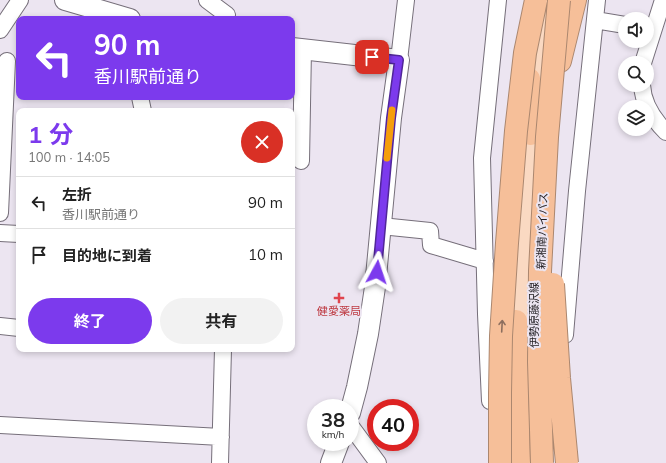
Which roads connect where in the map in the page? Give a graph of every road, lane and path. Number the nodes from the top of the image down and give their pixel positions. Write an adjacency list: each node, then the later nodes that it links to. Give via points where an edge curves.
1 (20, 0): 19 (street)
2 (67, 0): 15 (street)
3 (206, 0): 14 (street)
4 (406, 0): 21 (street)
5 (498, 0): 31 (street, via 482,158)
6 (529, 0): 25 (highway)
7 (536, 0): 46 (highway, one-way to 7, bridge, via 501,336 507,243 525,53); 47 (highway, 新湘南バイパス, bridge, via 527,80 519,229 516,321)
8 (542, 0): 25 (main road, 伊勢原藤沢線)
9 (555, 0): 25 (main road, 伊勢原藤沢線)
10 (560, 0): 25 (highway, 新湘南バイパス, bridge)
11 (575, 0): 25 (highway)
12 (597, 0): 16 (street)
13 (663, 0): 17 (street)
14 (227, 11)
15 (120, 16)
16 (595, 20): 18 (street); 34 (street, via 577,191)
17 (654, 21)
18 (618, 24)
19 (0, 30)
20 (298, 48): 21 (street); 26 (street)
21 (399, 60): 28 (street)
22 (9, 62): 27 (street)
23 (642, 92): 24 (street, via 650,111)
24 (666, 132)
25 (540, 136): 35 (main road, 伊勢原藤沢線); 48 (main road, 伊勢原藤沢線, via 525,219 522,305); 50 (highway, 新湘南バイパス, bridge, via 538,362); 51 (highway, bridge)
26 (301, 161)
27 (0, 213)
28 (381, 226): 31 (street, via 430,231 431,245); 37 (street, via 368,334)
29 (0, 233): 30 (street)
30 (16, 234)
31 (485, 262): 45 (street)
32 (0, 326): 33 (street)
33 (16, 328)
34 (566, 335): 35 (street); 52 (street)
35 (534, 336): 49 (main road, 伊勢原藤沢線)
36 (223, 352): 39 (street)
37 (354, 399)
38 (0, 425): 39 (street)
39 (221, 437): 42 (street)
40 (359, 437): 44 (street)
41 (335, 451): 43 (street)
42 (220, 463)
43 (330, 463)
44 (378, 463)
45 (492, 463)
46 (500, 463)
47 (519, 463)
48 (523, 463)
49 (537, 463)
50 (542, 463)
51 (567, 463)
52 (576, 463)

